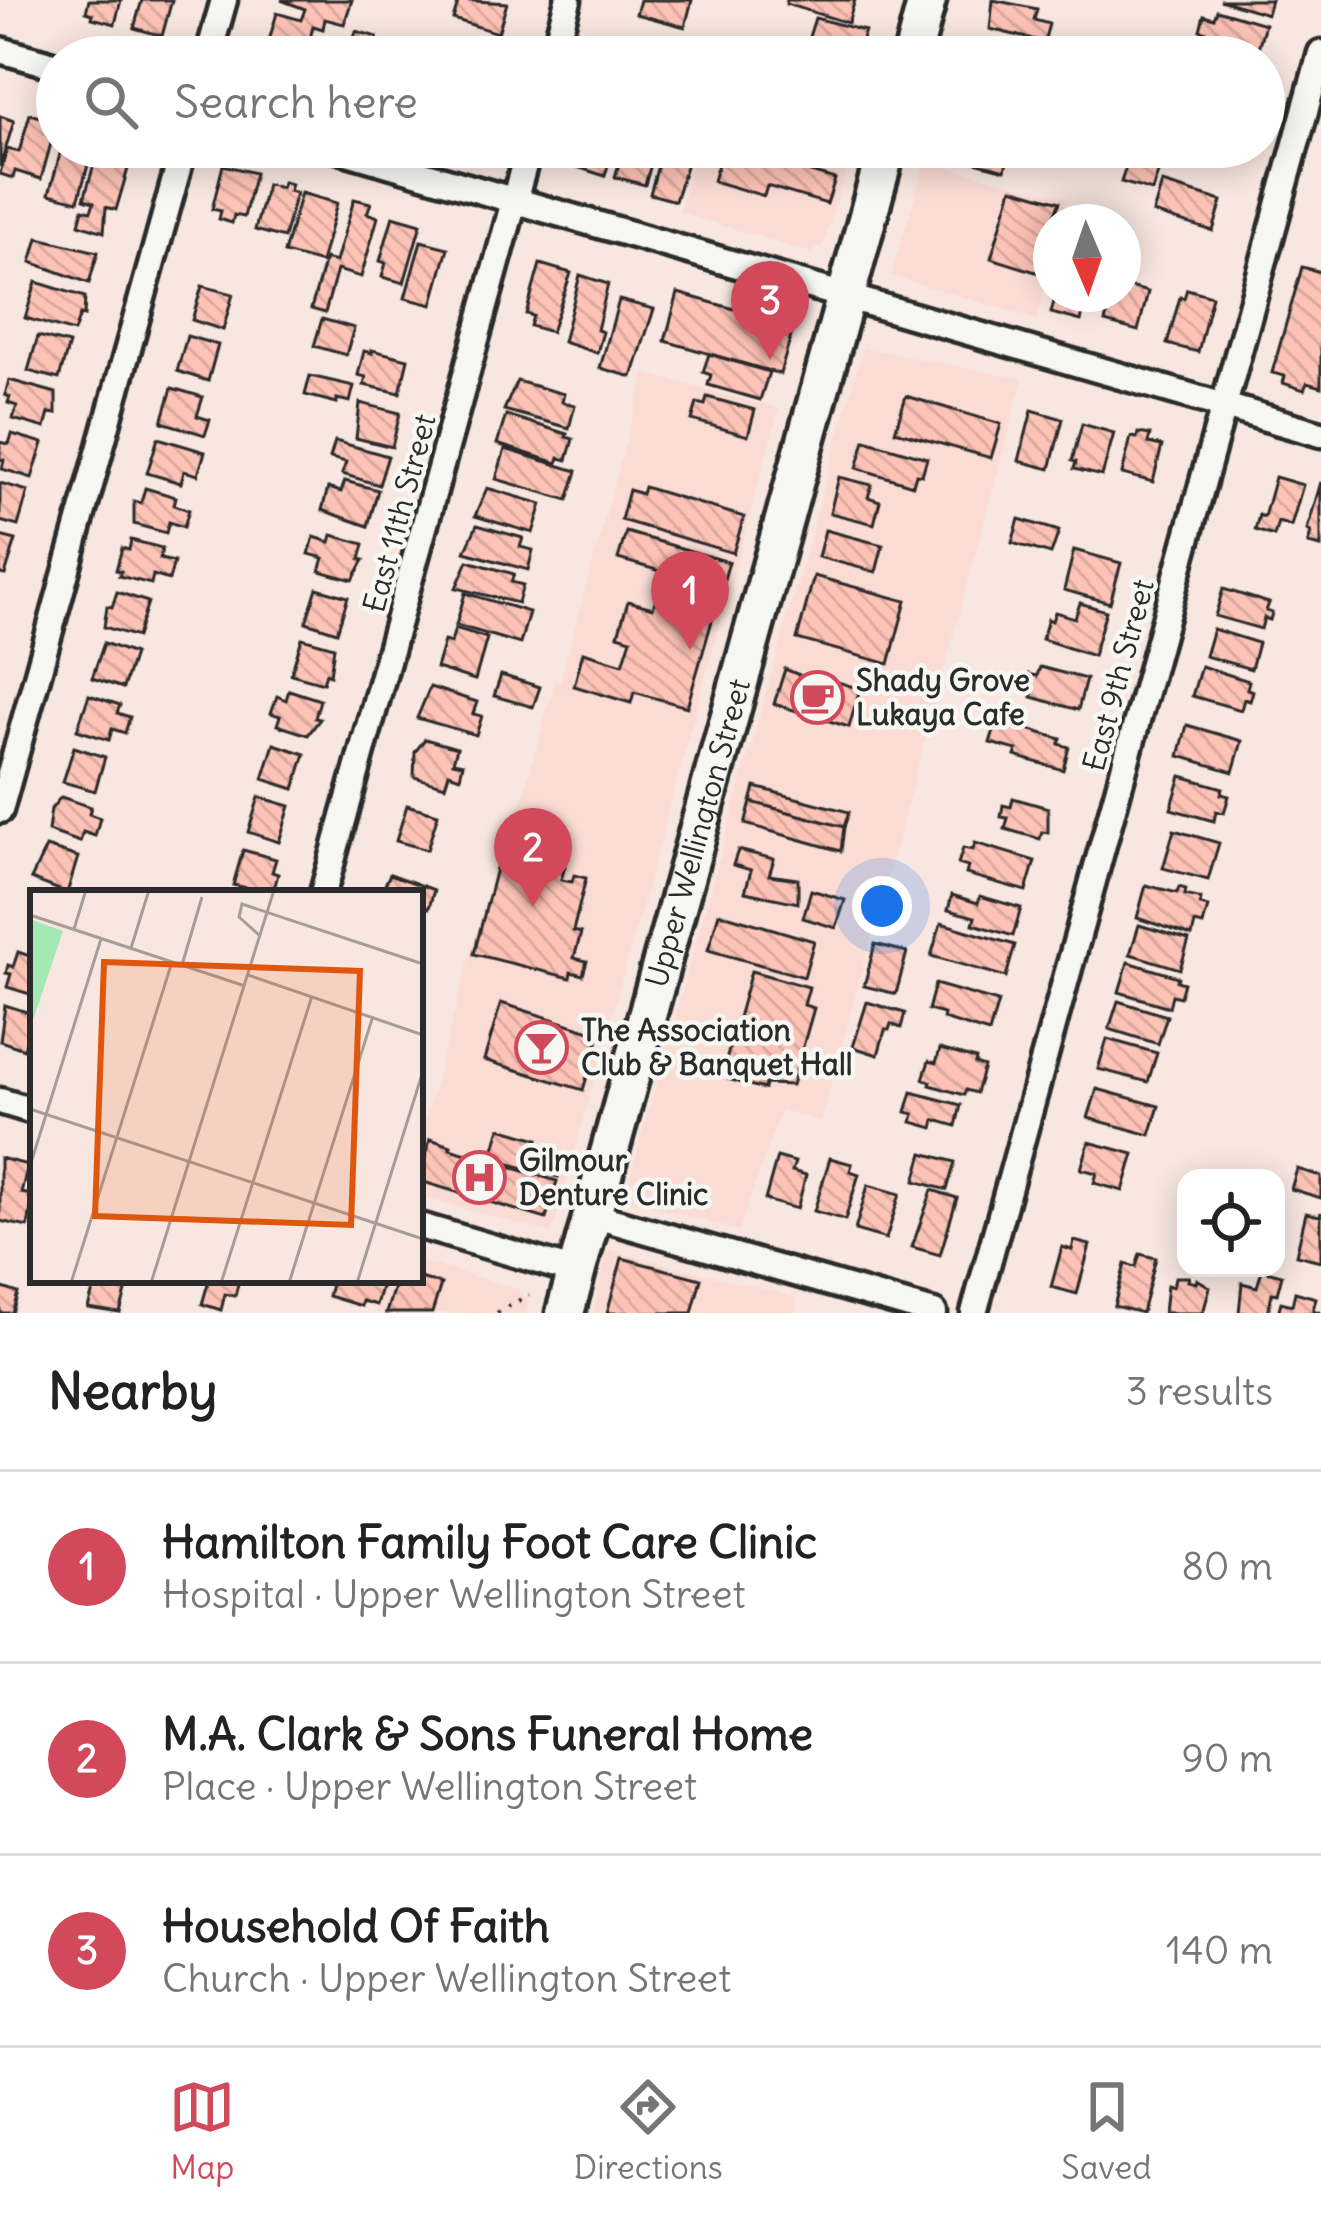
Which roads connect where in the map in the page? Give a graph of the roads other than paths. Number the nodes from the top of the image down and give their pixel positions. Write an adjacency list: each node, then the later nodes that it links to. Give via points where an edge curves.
1 (224, 0): 4 (street)
2 (568, 0): 5 (street)
3 (928, 0): 6 (main road)
4 (214, 36)
5 (559, 36)
6 (918, 36)
7 (0, 50): 9 (street)
8 (1321, 53): 16 (street, East 9th Street)
9 (36, 61)
10 (178, 168): 18 (street)
11 (401, 168): 14 (street)
12 (523, 168): 14 (street, East 11th Street)
13 (881, 168): 15 (main road, Upper Wellington Street)
14 (514, 202): 15 (street); 19 (street, East 11th Street)
15 (845, 297): 16 (street); 22 (main road, Upper Wellington Street)
16 (1222, 406): 17 (street); 27 (street, East 9th Street)
17 (1321, 434)
18 (0, 810)
19 (324, 890)
20 (0, 1101): 21 (street)
21 (30, 1110)
22 (592, 1215): 24 (main road, Upper Wellington Street); 26 (street)
23 (423, 1227): 24 (street)
24 (576, 1272): 25 (main road, Upper Wellington Street)
25 (565, 1313)
26 (934, 1313)
27 (974, 1313)

